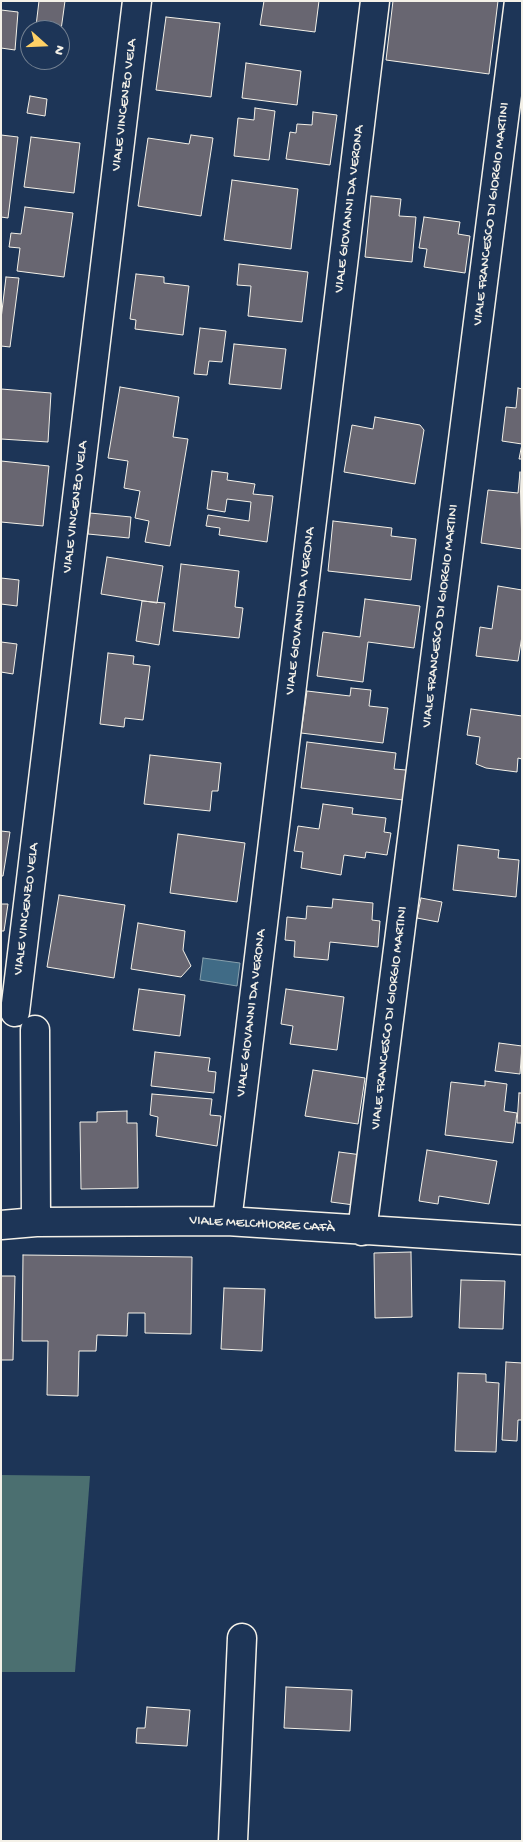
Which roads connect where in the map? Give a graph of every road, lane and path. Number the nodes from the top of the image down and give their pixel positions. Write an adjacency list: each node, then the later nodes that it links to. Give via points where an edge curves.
1 (137, 1): 4 (street, VIALE VINCENZO VELA)
2 (375, 1): 6 (street, VIALE GIOVANNI DA VERONA)
3 (519, 1): 9 (street, VIALE FRANCESCO DI GIORGIO MARTINI)
4 (14, 1012)
5 (35, 1030): 7 (street)
6 (227, 1221): 7 (street, VIALE MELCHIORRE CAFÀ); 9 (street, VIALE MELCHIORRE CAFÀ)
7 (36, 1222): 8 (street, VIALE MELCHIORRE CAFÀ)
8 (1, 1225)
9 (362, 1231): 10 (street, VIALE MELCHIORRE CAFÀ)
10 (522, 1240)
11 (242, 1638): 12 (street)
12 (233, 1841)

